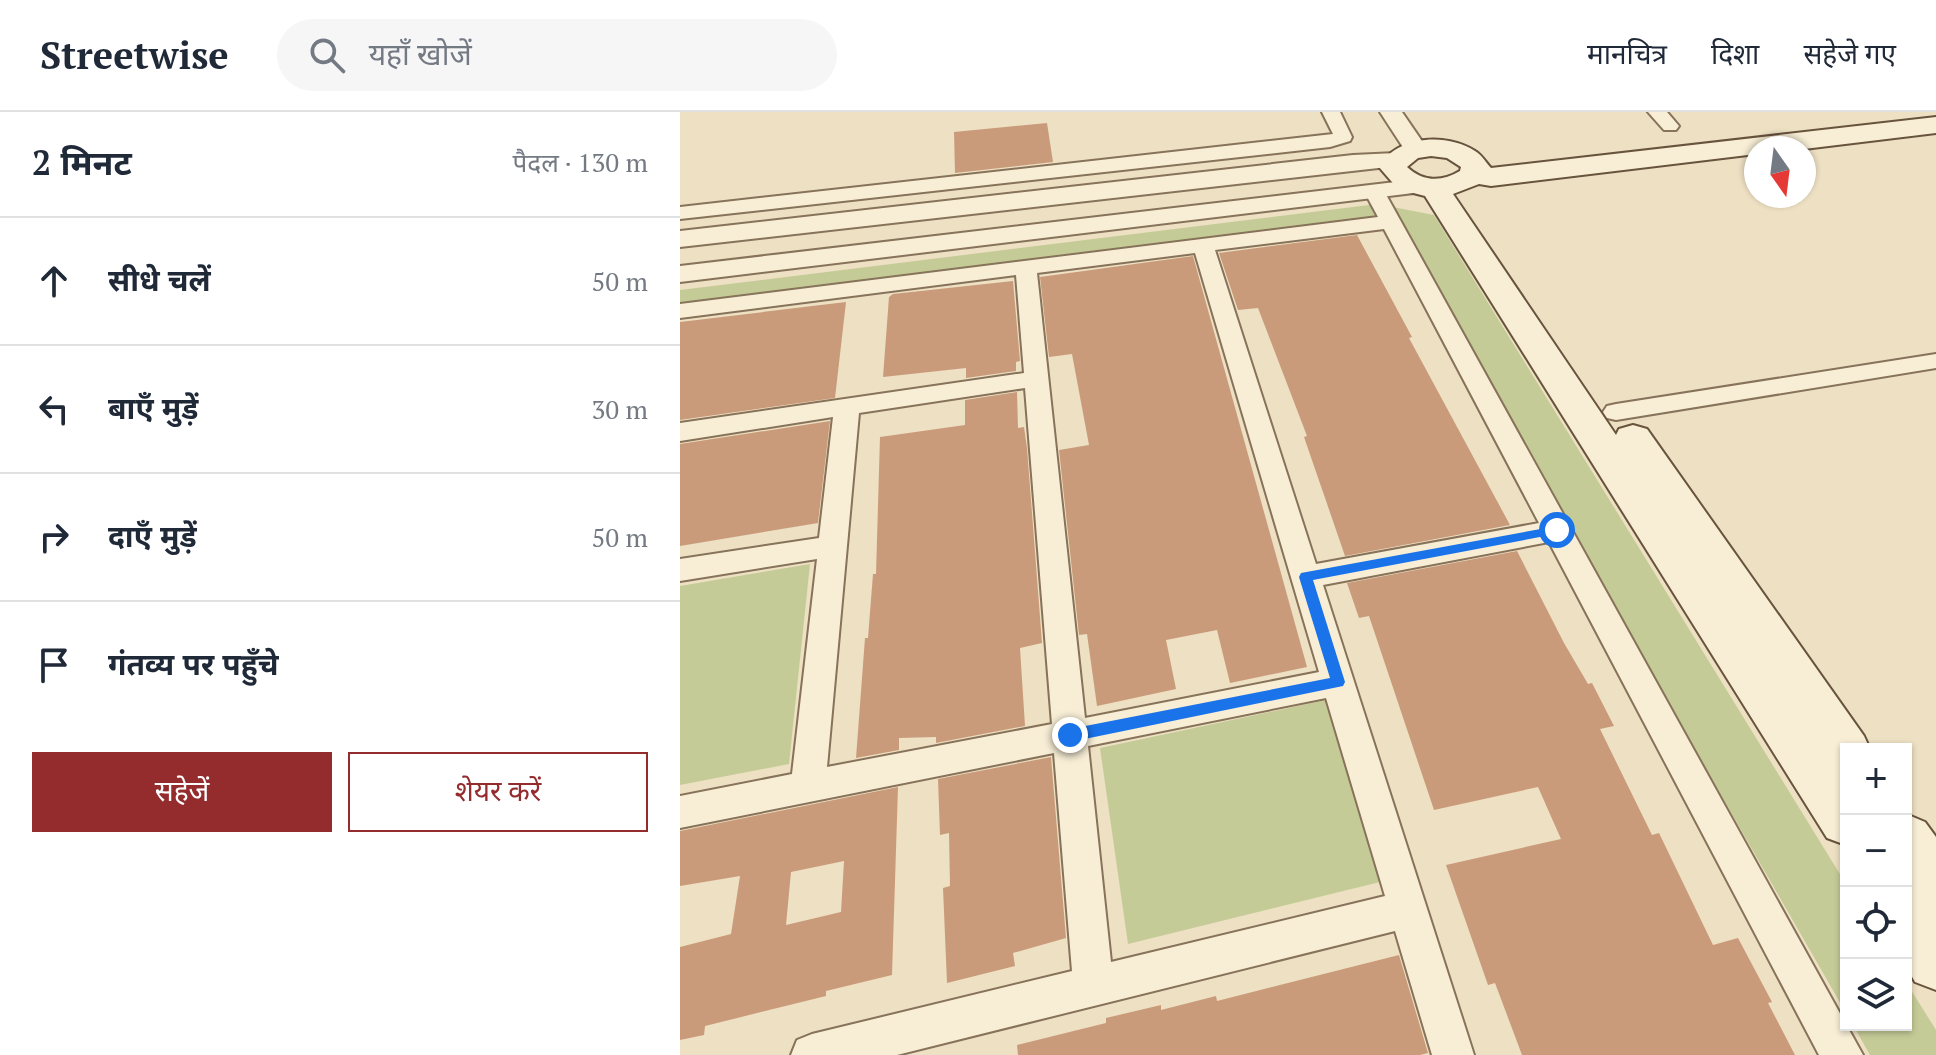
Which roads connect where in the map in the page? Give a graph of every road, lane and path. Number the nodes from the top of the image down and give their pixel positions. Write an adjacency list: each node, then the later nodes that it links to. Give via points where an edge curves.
1 (1331, 112): 11 (street, via 1343,137 1330,141)
2 (1391, 112): 7 (street)
3 (1700, 122): 4 (main road)
4 (1652, 124): 8 (main road)
5 (1936, 125): 8 (main road)
6 (1487, 149): 9 (main road)
7 (1406, 155): 9 (main road, via 1447,149); 9 (main road, via 1393,167 1397,175); 13 (street)
8 (1674, 155): 9 (main road)
9 (1451, 177): 10 (street); 22 (main road); 33 (main road)
10 (1374, 191): 12 (street); 16 (street)
11 (680, 213)
12 (1389, 222): 14 (street); 24 (street)
13 (680, 239)
14 (1203, 245): 15 (street); 27 (street)
15 (1026, 268): 17 (street); 19 (street)
16 (680, 274)
17 (680, 311)
18 (1936, 361): 22 (street)
19 (1036, 379): 21 (street); 29 (street)
20 (1936, 380): 22 (street)
21 (847, 407): 23 (street); 25 (street)
22 (1622, 420): 30 (main road)
23 (680, 432)
24 (1557, 530): 27 (street); 42 (street)
25 (833, 546): 26 (street); 31 (street)
26 (680, 570)
27 (1306, 577): 28 (street)
28 (1338, 682): 29 (street); 36 (street)
29 (1070, 735): 31 (street); 39 (street)
30 (1841, 743)
31 (808, 787): 32 (street)
32 (680, 812)
33 (1842, 815)
34 (1912, 848): 35 (main road)
35 (1936, 883)
36 (1408, 909): 39 (street); 41 (street)
37 (1912, 923): 38 (main road)
38 (1936, 961)
39 (1093, 986): 40 (street)
40 (812, 1055)
41 (1453, 1055)
42 (1842, 1055)

